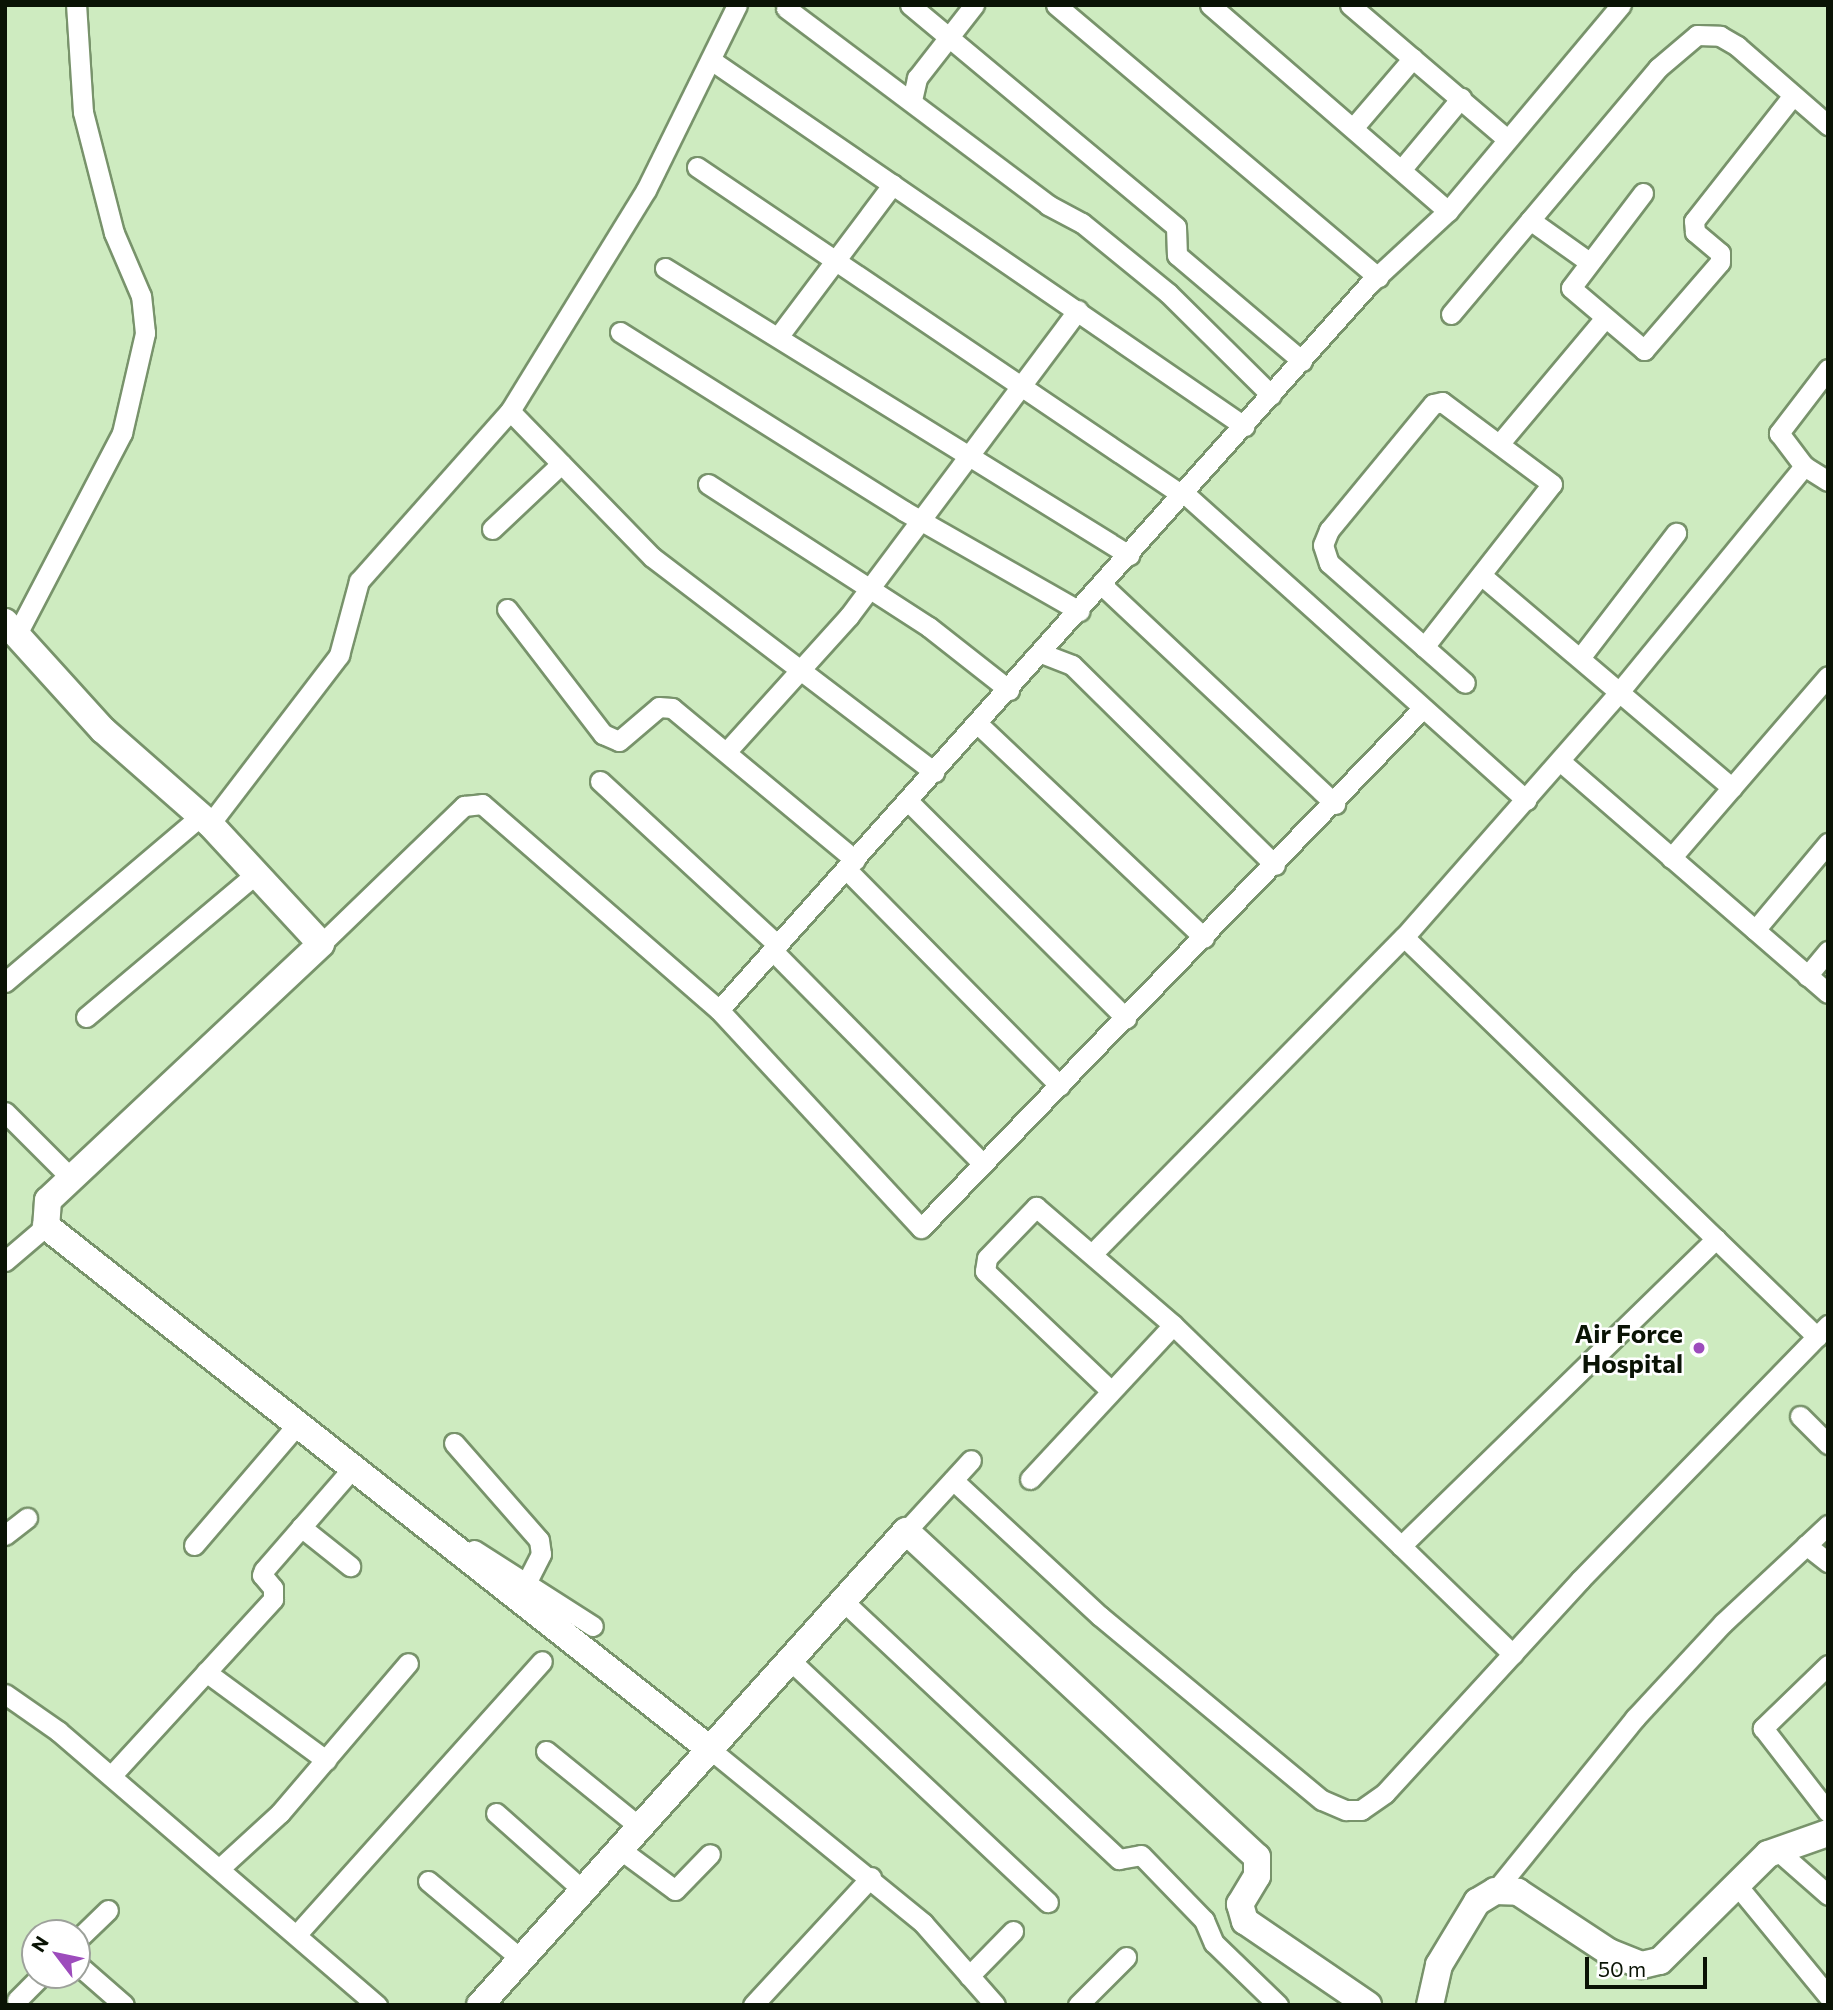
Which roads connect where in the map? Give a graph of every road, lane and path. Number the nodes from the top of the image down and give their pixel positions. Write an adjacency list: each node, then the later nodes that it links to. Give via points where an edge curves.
1 (76, 5): 56 (street, via 83,112 114,233 141,296 145,333 122,433)
2 (737, 5): 12 (street)
3 (910, 5): 10 (street)
4 (974, 5): 10 (street)
5 (1056, 5): 28 (street)
6 (1210, 5): 17 (street)
7 (1350, 5): 11 (street)
8 (1621, 5): 18 (street)
9 (786, 8): 15 (street)
10 (950, 37): 15 (street, via 917,78); 34 (street, via 1176,227 1177,255)
11 (1413, 58): 14 (street); 17 (street)
12 (712, 60): 21 (street); 38 (street, via 646,190)
13 (1793, 95): 16 (street); 24 (street, via 1720,36 1697,35 1658,68); 31 (street, via 1694,221 1695,232 1720,253 1720,262 1644,350)
14 (1461, 98): 18 (street); 20 (street)
15 (912, 100): 37 (street, via 1048,205 1082,223 1168,293)
16 (1828, 125)
17 (1353, 128): 20 (street)
18 (1507, 139): 23 (street)
19 (697, 167): 25 (street)
20 (1401, 170): 23 (street)
21 (893, 184): 25 (street); 29 (street)
22 (1643, 193): 26 (street)
23 (1448, 211): 28 (street)
24 (1530, 220): 26 (street); 30 (street)
25 (836, 260): 33 (street); 36 (street)
26 (1589, 262): 31 (street, via 1571,288)
27 (665, 268): 33 (street)
28 (1378, 277): 34 (street)
29 (1077, 310): 36 (street); 39 (street)
30 (1451, 314)
31 (1604, 319): 40 (street)
32 (620, 332): 47 (street)
33 (778, 337): 41 (street)
34 (1302, 361): 37 (street)
35 (1828, 369): 43 (street, via 1780,426 1781,440)
36 (1021, 385): 41 (street); 46 (street)
37 (1271, 396): 39 (street)
38 (510, 411): 42 (street); 75 (street, via 359,581 340,655)
39 (1244, 426): 46 (street)
40 (1500, 443): 51 (street, via 1552,484); 57 (street, via 1437,401 1324,537 1329,563)
41 (968, 459): 47 (street); 50 (street)
42 (561, 464): 48 (street); 60 (street, via 652,557)
43 (1804, 466): 44 (street); 64 (street)
44 (1828, 481)
45 (708, 484): 53 (street)
46 (1183, 494): 50 (street); 65 (street)
47 (922, 521): 53 (street); 55 (street)
48 (492, 529)
49 (1676, 533): 59 (street)
50 (1129, 555): 52 (street)
51 (1481, 575): 57 (street); 59 (street)
52 (1102, 585): 55 (street); 74 (street)
53 (869, 590): 60 (street); 63 (street, via 929,627)
54 (507, 609): 67 (street, via 610,739 626,737 665,706)
55 (1079, 611): 58 (street)
56 (11, 627): 75 (street, via 103,730)
57 (1424, 647): 62 (street)
58 (1041, 653): 63 (street); 79 (street, via 1072,665)
59 (1580, 658): 64 (street)
60 (799, 669): 67 (street); 69 (street)
61 (1828, 676): 71 (street)
62 (1465, 683)
63 (1009, 690): 66 (street)
64 (1620, 691): 68 (street); 71 (street)
65 (1422, 709): 72 (street); 74 (street)
66 (978, 724): 69 (street); 83 (street)
67 (728, 750): 78 (street)
68 (1560, 761): 72 (street); 77 (street)
69 (934, 772): 73 (street)
70 (600, 781): 85 (street)
71 (1732, 788): 77 (street)
72 (1526, 800): 82 (street)
73 (908, 801): 78 (street); 92 (street)
74 (1335, 804): 79 (street)
75 (205, 820): 80 (street); 88 (street)
76 (1828, 843): 81 (street)
77 (1671, 858): 81 (street)
78 (851, 865): 85 (street); 93 (street)
79 (1275, 865): 83 (street)
80 (258, 872): 84 (street); 91 (street)
81 (1755, 930): 87 (street)
82 (1404, 937): 98 (street); 99 (street)
83 (1204, 938): 92 (street)
84 (321, 944): 90 (street, via 464,806 482,804); 96 (street)
85 (776, 948): 90 (street); 95 (street)
86 (1828, 951): 87 (street)
87 (1807, 976): 89 (street)
88 (5, 982)
89 (1828, 993)
90 (719, 1010): 95 (street, via 921,1228)
91 (86, 1017)
92 (1126, 1018): 93 (street)
93 (1060, 1086): 95 (street)
94 (5, 1112): 96 (street)
95 (983, 1164)
96 (71, 1178): 97 (street, via 48,1200)
97 (46, 1226): 100 (street); 105 (street)
98 (1716, 1239): 102 (street); 120 (street)
99 (1093, 1253): 101 (street); 103 (street, via 1036,1207 983,1265 985,1272)
100 (5, 1261)
101 (1172, 1325): 103 (street); 120 (street)
102 (1822, 1331): 126 (street)
103 (1111, 1391): 110 (street)
104 (1800, 1416): 107 (street)
105 (296, 1426): 109 (street); 118 (street)
106 (454, 1443): 123 (street, via 539,1540 541,1554)
107 (1828, 1444)
108 (971, 1460): 111 (street)
109 (351, 1470): 115 (street); 133 (street)
110 (1030, 1479)
111 (953, 1480): 116 (street); 126 (street, via 1100,1616 1334,1807 1361,1810 1373,1804)
112 (27, 1518): 117 (street)
113 (1828, 1525): 119 (street)
114 (438, 1526): 123 (street)
115 (301, 1527): 122 (street); 130 (street, via 262,1575 273,1588 273,1599)
116 (906, 1531): 124 (street, via 898,1534); 168 (street, via 1257,1857 1257,1876 1240,1904 1245,1920)
117 (5, 1535)
118 (194, 1545)
119 (1806, 1545): 121 (street); 149 (street, via 1723,1623 1635,1718)
120 (1401, 1546): 126 (street)
121 (1828, 1562)
122 (350, 1566)
123 (526, 1583): 125 (street)
124 (843, 1601): 128 (street); 167 (street, via 1119,1859 1141,1855 1204,1920 1213,1943)
125 (593, 1626)
126 (1513, 1654)
127 (542, 1661): 155 (street)
128 (792, 1662): 133 (street); 151 (street)
129 (408, 1663): 135 (street)
130 (206, 1672): 135 (street); 136 (street)
131 (1824, 1675): 137 (street, via 1763,1728)
132 (5, 1694): 136 (street)
133 (711, 1749): 139 (street); 145 (street)
134 (546, 1751): 139 (street)
135 (326, 1760): 144 (street, via 280,1813)
136 (111, 1776): 144 (street)
137 (1828, 1812)
138 (496, 1813): 148 (street)
139 (641, 1828): 141 (street)
140 (1828, 1833): 142 (street)
141 (621, 1850): 143 (street, via 675,1890); 148 (street)
142 (1777, 1850): 147 (street); 150 (street)
143 (710, 1854)
144 (220, 1868): 155 (street)
145 (871, 1877): 159 (street, via 923,1923); 164 (street)
146 (428, 1881): 157 (street)
147 (1736, 1884): 149 (street, via 1660,1961 1642,1965 1609,1952 1518,1892); 160 (street)
148 (583, 1891): 157 (street)
149 (1495, 1891): 169 (street, via 1478,1902 1439,1965)
150 (1828, 1895)
151 (1048, 1902)
152 (107, 1910): 153 (street)
153 (91, 1926)
154 (1013, 1931): 159 (street)
155 (298, 1933): 162 (street)
156 (1126, 1957): 166 (street)
157 (522, 1959): 163 (street)
158 (91, 1976): 161 (street)
159 (969, 1976): 165 (street)
160 (1828, 1996)
161 (124, 2005)
162 (377, 2005)
163 (480, 2005)
164 (753, 2005)
165 (995, 2005)
166 (1079, 2005)
167 (1278, 2005)
168 (1368, 2005)
169 (1430, 2005)

